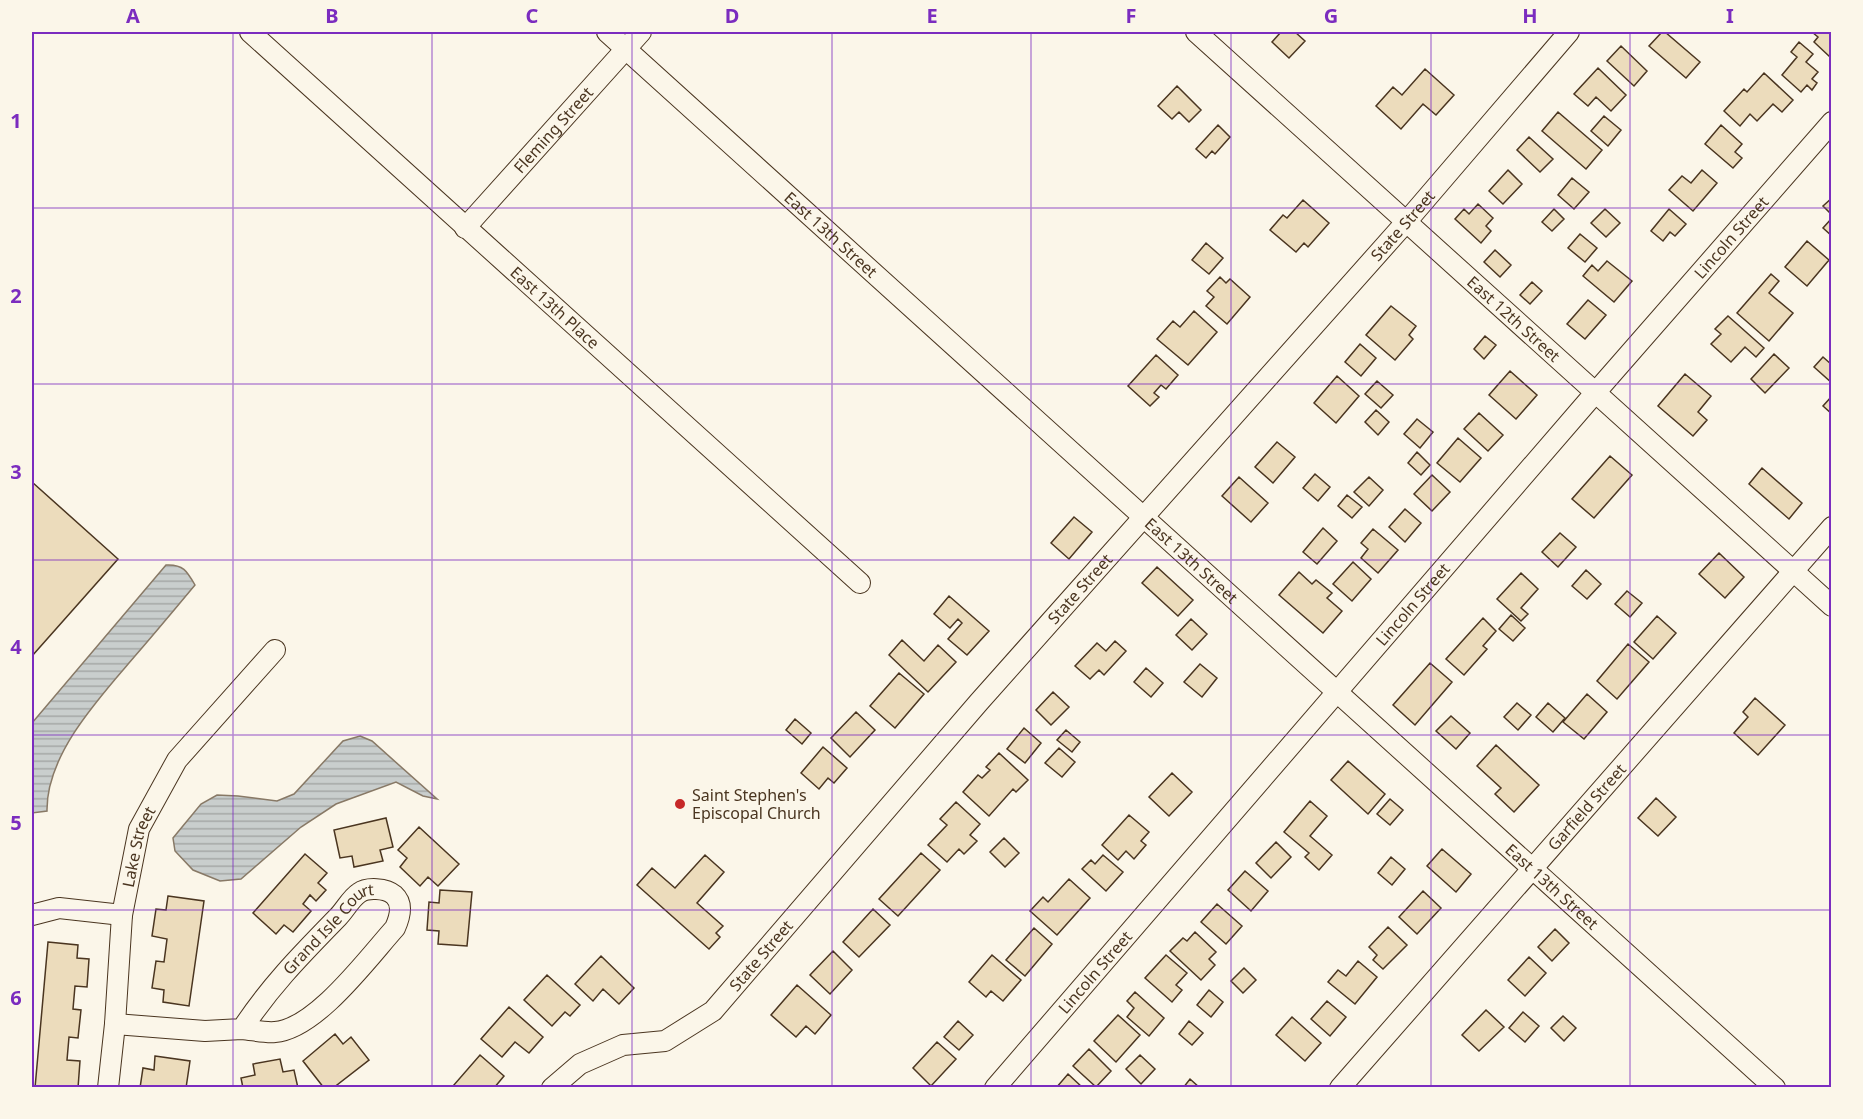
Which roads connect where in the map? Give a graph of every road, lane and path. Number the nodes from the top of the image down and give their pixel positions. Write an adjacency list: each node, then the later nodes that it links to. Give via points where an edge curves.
1 (250, 32): 9 (street, East 13th Place)
2 (607, 32): 6 (street, East 13th Street)
3 (641, 32): 6 (street, Fleming Street)
4 (1196, 32): 8 (street, East 12th Street)
5 (1569, 32): 8 (street, State Street)
6 (626, 49): 9 (street, Fleming Street); 11 (street, East 13th Street)
7 (1832, 122): 10 (street, Lincoln Street)
8 (1407, 221): 10 (street, East 12th Street); 11 (street, State Street)
9 (465, 228): 14 (street, East 13th Place)
10 (1595, 393): 13 (street, East 12th Street); 17 (street, Lincoln Street)
11 (1144, 517): 17 (street, East 13th Street); 24 (street, State Street, via 713,1011 665,1041 623,1046 580,1064)
12 (1832, 527): 13 (street, Garfield Street)
13 (1794, 570): 15 (street, East 12th Street); 18 (street, Garfield Street)
14 (860, 583)
15 (1832, 606)
16 (275, 650): 20 (street, Lake Street, via 177,760 139,829)
17 (1338, 692): 18 (street, East 13th Street); 25 (street, Lincoln Street)
18 (1531, 867): 26 (street, Garfield Street); 27 (street, East 13th Street)
19 (32, 915): 20 (street, via 59,908)
20 (122, 915): 21 (street, Lake Street)
21 (115, 1024): 22 (street, Grand Isle Court, via 205,1031); 23 (street, Lake Street)
22 (243, 1029): 22 (street, Grand Isle Court, via 261,1000 298,956 359,892 377,888 393,894 400,905 395,928 316,1013 298,1025 275,1032)
23 (108, 1088)
24 (552, 1088)
25 (995, 1088)
26 (1340, 1088)
27 (1775, 1088)

